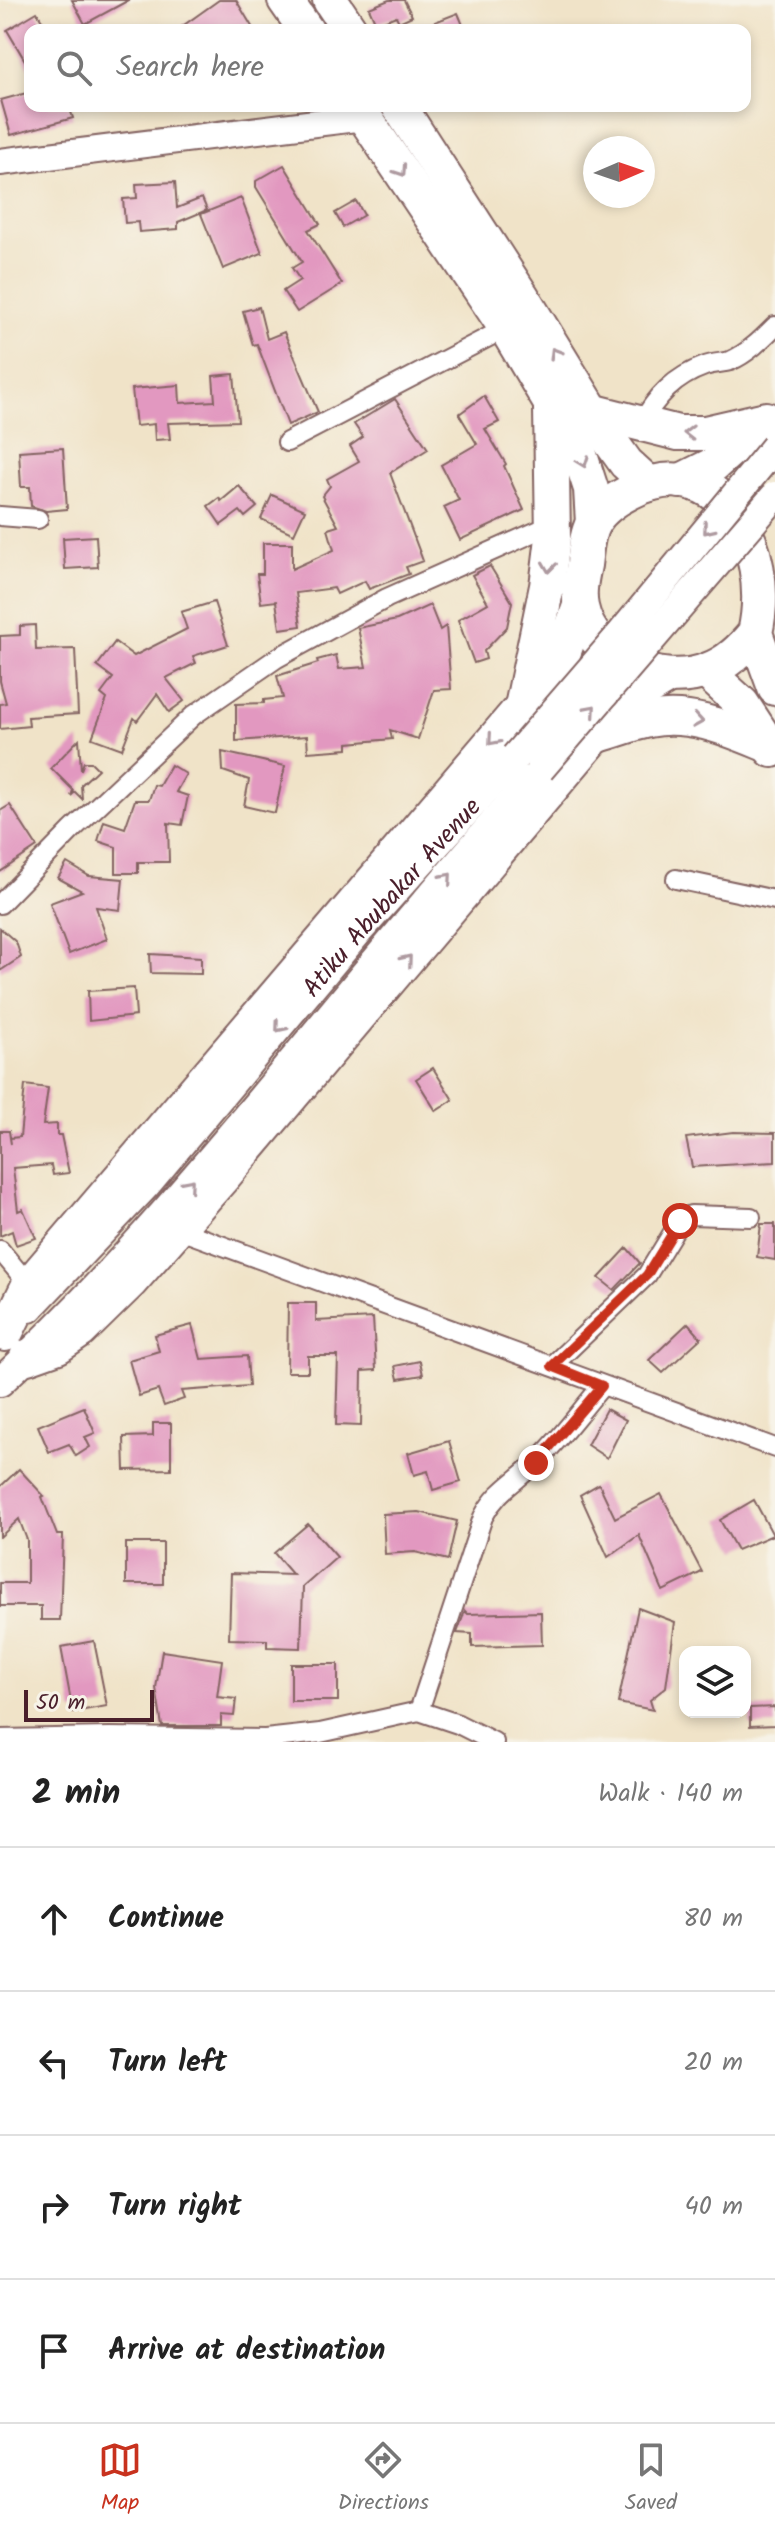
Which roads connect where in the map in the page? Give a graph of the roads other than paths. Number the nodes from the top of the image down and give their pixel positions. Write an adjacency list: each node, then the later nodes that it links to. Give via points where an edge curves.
1 (285, 0): 3 (highway)
2 (331, 0): 4 (highway)
3 (302, 24)
4 (346, 24)
5 (354, 112): 8 (street)
6 (362, 112): 10 (highway, one-way to 10)
7 (403, 112): 12 (highway, one-way to 7)
8 (0, 162)
9 (775, 326): 13 (street, via 731,360 705,366 662,391)
10 (506, 328): 11 (highway); 15 (street)
11 (551, 405): 20 (highway, one-way to 20, via 586,469); 21 (highway)
12 (591, 411): 13 (highway); 16 (highway, via 626,463)
13 (641, 424): 14 (highway, one-way to 13, via 678,433)
14 (772, 425): 16 (highway, via 713,465); 31 (main road, Atiku Abubakar Avenue, one-way to 31, bridge)
15 (287, 442)
16 (665, 482): 20 (highway, via 618,498); 22 (highway, via 718,491 744,511)
17 (775, 496): 31 (main road, Atiku Abubakar Avenue, one-way to 17, bridge)
18 (0, 516): 19 (street)
19 (38, 519)
20 (593, 523): 23 (highway)
21 (553, 524): 28 (highway, one-way to 28, via 547,586); 34 (street, via 387,598 277,658 194,715)
22 (773, 557): 24 (highway, via 771,598)
23 (580, 606): 26 (highway, via 607,651); 28 (highway, via 564,651)
24 (755, 633): 25 (highway, via 742,649); 27 (highway)
25 (706, 671): 26 (highway); 30 (highway, via 742,704)
26 (667, 677): 29 (highway, via 630,699)
27 (775, 688)
28 (522, 707): 38 (highway, one-way to 38)
29 (595, 737): 30 (highway, one-way to 30, via 648,720 679,718 716,724); 36 (highway, one-way to 29)
30 (772, 750)
31 (527, 763): 39 (main road, Atiku Abubakar Avenue, via 359,931)
32 (676, 879): 33 (street)
33 (775, 900)
34 (0, 904)
35 (751, 1217): 40 (street, via 691,1215 680,1221 647,1275)
36 (177, 1229): 39 (highway, via 80,1331 58,1346); 40 (street)
37 (0, 1250): 38 (street)
38 (29, 1285): 39 (highway)
39 (11, 1343): 41 (main road, Atiku Abubakar Avenue)
40 (552, 1366): 42 (street)
41 (0, 1382)
42 (602, 1386): 43 (street); 44 (street, via 536,1463 491,1501)
43 (775, 1448)
44 (419, 1711): 46 (street, via 320,1733); 47 (street)
45 (0, 1739): 46 (street)
46 (211, 1740)
47 (494, 1742)

